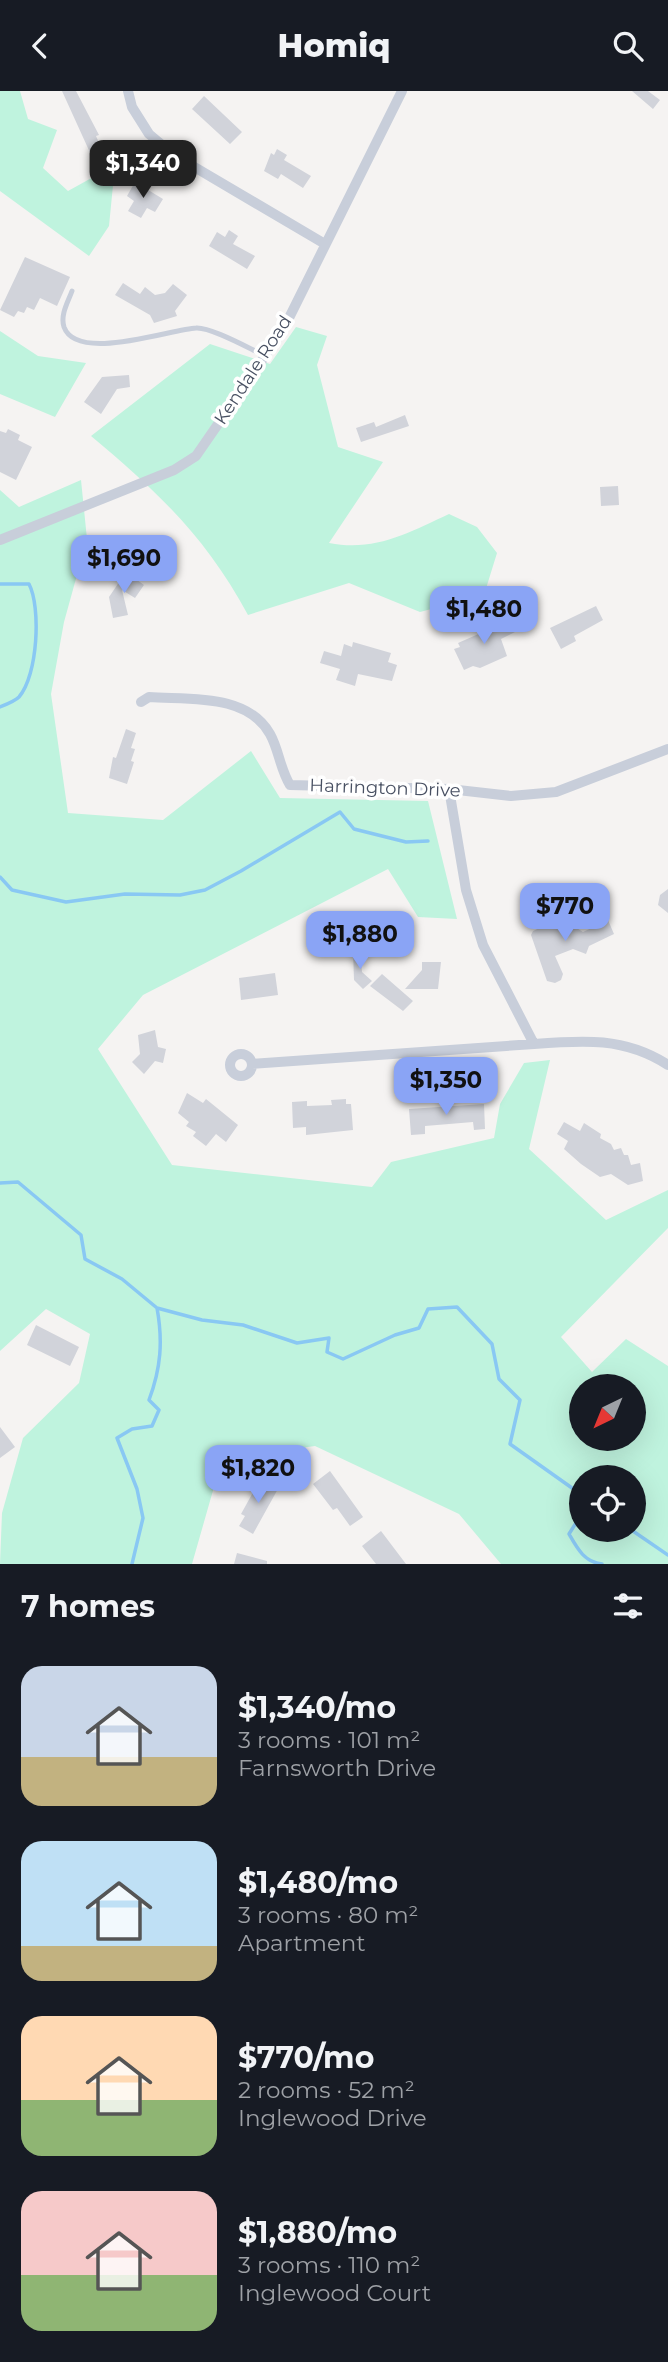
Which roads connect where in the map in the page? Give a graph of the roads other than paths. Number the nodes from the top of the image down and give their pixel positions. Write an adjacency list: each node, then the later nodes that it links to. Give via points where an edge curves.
1 (128, 91): 3 (street, via 149,134 174,155)
2 (402, 91): 3 (street, Kendale Road)
3 (325, 244): 5 (street, Kendale Road)
4 (72, 291): 5 (lane, via 63,317 65,329 74,338 128,343 199,327)
5 (266, 356): 6 (street, Kendale Road, via 196,456 174,470)
6 (0, 540)
7 (141, 702): 9 (street, Harrington Drive, via 149,697 220,702 246,709 270,733 290,785)
8 (668, 749): 9 (street, Harrington Drive, via 556,792 512,796)
9 (449, 789): 10 (street, via 466,890 483,944)
10 (534, 1044): 11 (street); 12 (street, via 608,1041 633,1047)
11 (252, 1064)
12 (668, 1065)

